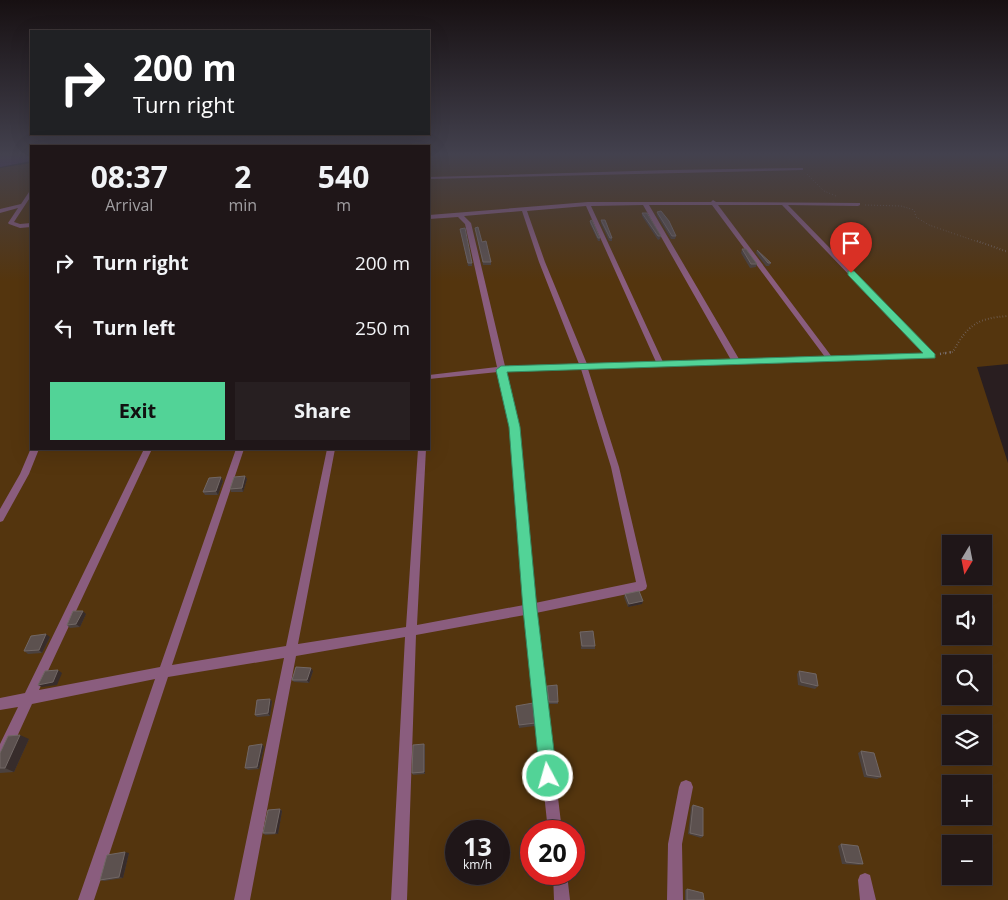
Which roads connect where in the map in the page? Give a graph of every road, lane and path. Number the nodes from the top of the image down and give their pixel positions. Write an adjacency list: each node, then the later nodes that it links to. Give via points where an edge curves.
1 (28, 197): 8 (lane)
2 (841, 197): 7 (path)
3 (713, 202): 4 (lane); 6 (lane); 17 (lane)
4 (645, 203): 5 (lane); 18 (lane)
5 (588, 204): 9 (lane); 19 (lane)
6 (784, 204): 7 (lane); 16 (lane)
7 (858, 204): 14 (path, via 901,206 914,210 916,217 929,225)
8 (23, 205): 10 (lane); 13 (lane, via 11,223)
9 (524, 210): 11 (lane); 20 (lane)
10 (0, 211)
11 (459, 214): 12 (lane); 21 (lane, via 468,223)
12 (430, 216)
13 (30, 225)
14 (1008, 252)
15 (1008, 316): 16 (path, via 976,322 962,333 953,352)
16 (931, 356): 17 (lane)
17 (830, 359): 18 (lane)
18 (737, 363): 19 (lane)
19 (661, 365): 20 (lane)
20 (584, 367): 21 (lane); 29 (lane, via 615,468 642,586)
21 (501, 370): 22 (lane); 29 (lane, via 515,427)
22 (430, 378)
23 (35, 450): 28 (lane)
24 (148, 450): 33 (lane)
25 (240, 450): 32 (lane)
26 (330, 450): 31 (lane)
27 (422, 450): 30 (lane)
28 (0, 518)
29 (530, 609): 30 (lane); 37 (lane)
30 (411, 632): 31 (lane); 42 (lane)
31 (292, 650): 32 (lane); 41 (lane)
32 (163, 672): 33 (lane); 40 (lane)
33 (28, 700): 34 (lane); 35 (lane)
34 (0, 704)
35 (0, 758)
36 (686, 787): 44 (lane, via 676,844)
37 (554, 820)
38 (865, 880): 45 (lane)
39 (561, 885): 43 (lane)
40 (86, 900)
41 (242, 900)
42 (399, 900)
43 (562, 900)
44 (675, 900)
45 (868, 900)

